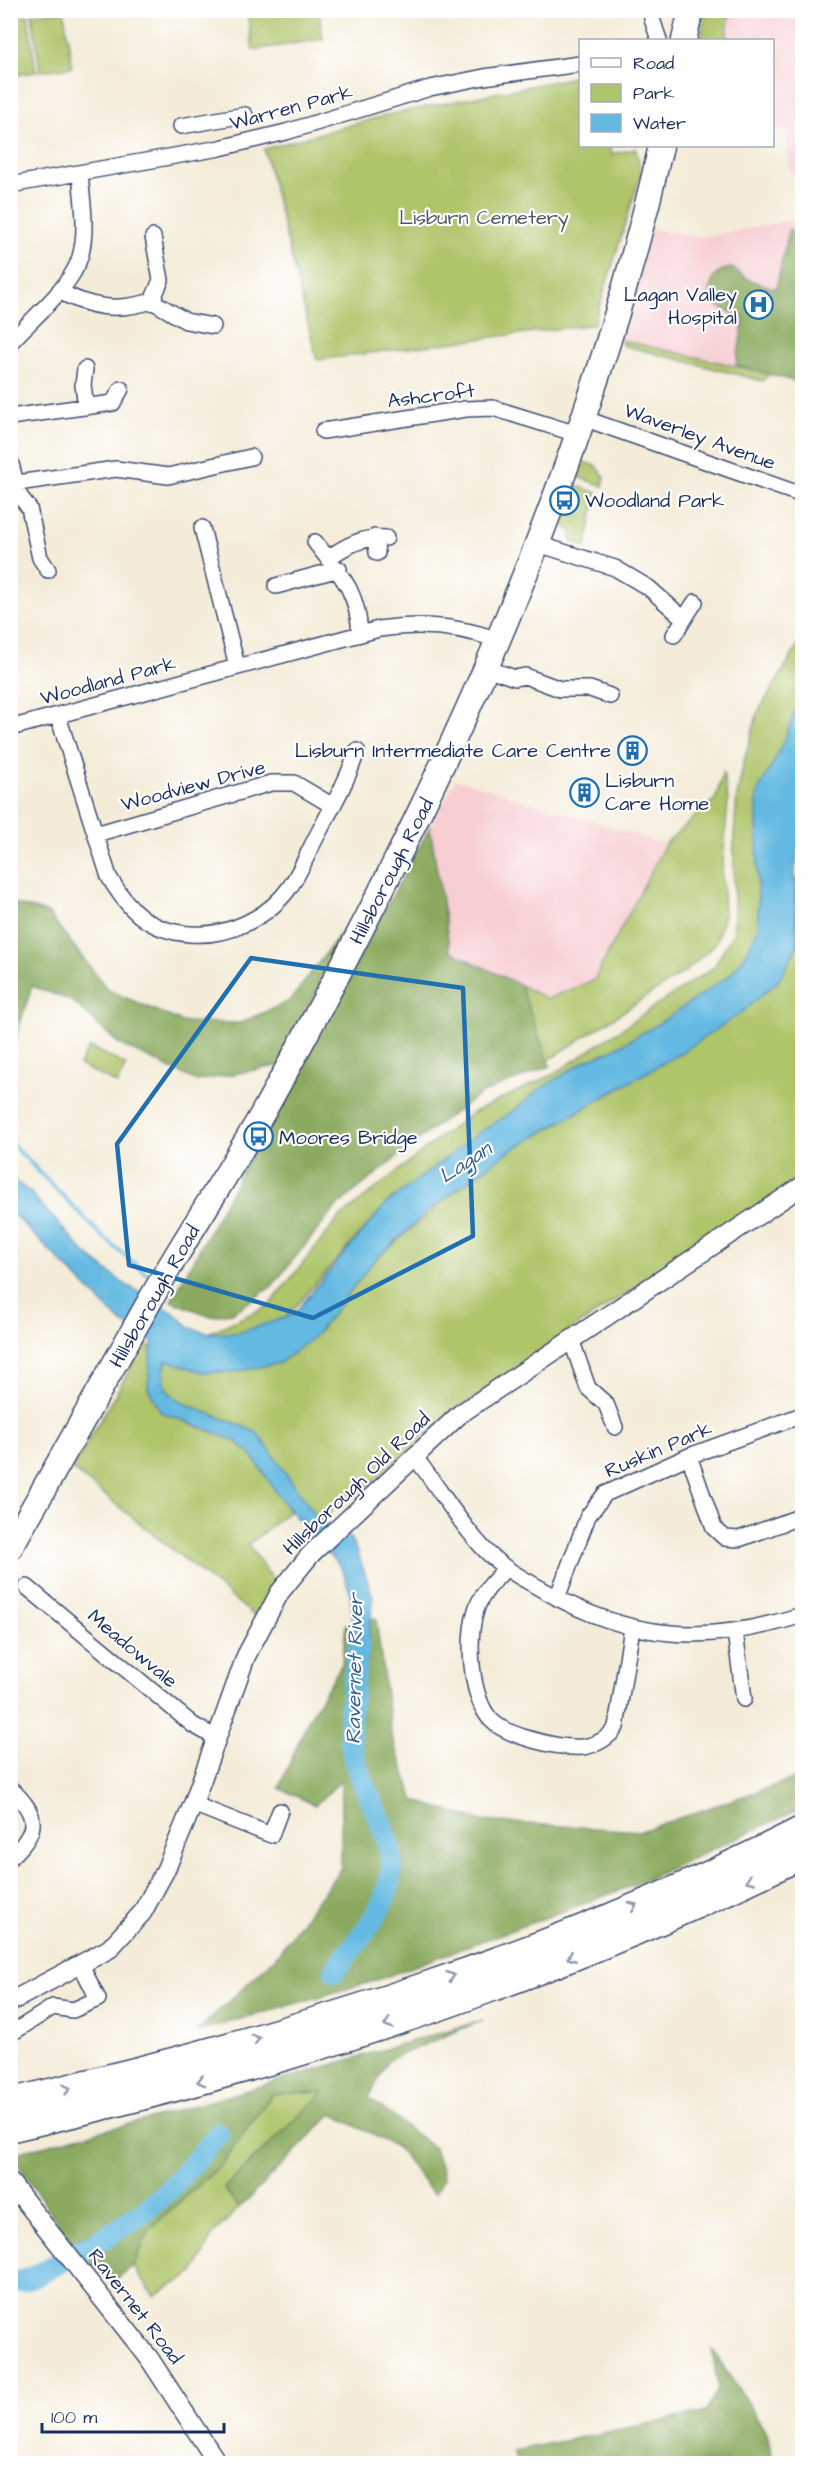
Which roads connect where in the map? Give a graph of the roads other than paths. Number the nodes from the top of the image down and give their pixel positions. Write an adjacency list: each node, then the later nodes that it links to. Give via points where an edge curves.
1 (652, 10): 3 (street)
2 (691, 10): 4 (highway)
3 (659, 39)
4 (684, 39)
5 (579, 64): 10 (street, Warren Park, via 430,88)
6 (245, 115): 7 (street)
7 (215, 120): 8 (street); 10 (street)
8 (181, 126)
9 (661, 147): 22 (highway, Hillsborough Road)
10 (220, 148): 11 (street, Warren Park)
11 (80, 173): 12 (street, Warren Park); 14 (street, via 80,257)
12 (10, 185)
13 (153, 237): 15 (street, via 161,280)
14 (59, 291): 15 (street, via 83,304 117,309); 17 (street)
15 (152, 301): 16 (street, via 186,321)
16 (213, 326)
17 (10, 344)
18 (85, 369): 20 (street)
19 (121, 389): 20 (street, via 113,403)
20 (86, 407): 21 (street)
21 (10, 417)
22 (580, 426): 23 (street, Ashcroft, via 493,408); 27 (street, Waverley Avenue); 31 (highway, Hillsborough Road)
23 (323, 431)
24 (251, 457): 26 (street, via 168,476 116,469)
25 (10, 460): 26 (street)
26 (12, 483): 33 (street, via 28,508 40,558)
27 (802, 495)
28 (202, 528): 40 (street)
29 (315, 542): 32 (street)
30 (379, 542): 32 (street, via 342,548)
31 (538, 544): 36 (street, via 615,568 649,588); 39 (highway, Hillsborough Road)
32 (334, 564): 34 (street); 37 (street, via 351,590)
33 (48, 570)
34 (276, 586)
35 (695, 602): 36 (street)
36 (684, 619): 38 (street)
37 (360, 633): 39 (street, Woodland Park, via 416,626 468,631); 40 (street, Woodland Park)
38 (674, 635)
39 (498, 640): 41 (highway, Hillsborough Road)
40 (237, 666): 43 (street, Woodland Park)
41 (486, 668): 42 (street, via 560,689 590,689); 55 (highway, Hillsborough Road, via 426,803 362,930 263,1112 168,1269)
42 (610, 696)
43 (58, 716): 44 (street, Woodland Park); 47 (street)
44 (10, 728)
45 (357, 751): 46 (street)
46 (333, 806): 47 (street, Woodview Drive, via 294,783 271,783); 47 (street, via 289,887 273,905 252,921 231,930 197,935 169,933 136,914 109,877)
47 (96, 834)
48 (802, 1186): 49 (street, Hillsborough Old Road)
49 (571, 1339): 51 (street, via 588,1388 606,1404); 52 (street, Hillsborough Old Road, via 460,1414)
50 (802, 1414): 53 (street, Ruskin Park)
51 (615, 1427)
52 (414, 1456): 56 (street, via 484,1549); 63 (street, Hillsborough Old Road, via 311,1554 280,1592 238,1675)
53 (689, 1456): 54 (street, via 714,1528 725,1538 740,1539); 58 (street, Ruskin Park, via 605,1494 588,1516)
54 (802, 1516)
55 (10, 1548)
56 (505, 1569): 58 (street); 60 (street, via 483,1594 476,1609 472,1665 480,1704 505,1732 582,1747 610,1735 616,1726)
57 (27, 1587): 63 (street, Meadowvale, via 193,1725)
58 (557, 1598): 60 (street, via 594,1617)
59 (802, 1616): 61 (street)
60 (632, 1628): 61 (street, via 688,1636)
61 (735, 1632): 62 (street)
62 (744, 1699)
63 (215, 1737): 65 (street, Hillsborough Old Road)
64 (10, 1788): 69 (street, via 23,1799 33,1820 29,1841)
65 (194, 1804): 66 (street, via 271,1835); 70 (street, Hillsborough Old Road, via 142,1913 108,1949)
66 (280, 1811)
67 (802, 1830): 73 (highway, one-way to 67, via 384,1999 591,1924)
68 (802, 1855): 73 (highway, one-way to 73, via 667,1917 400,2020 219,2077)
69 (10, 1858)
70 (81, 1965): 71 (street, Hillsborough Old Road); 72 (street, via 98,1999 73,2010 53,2007)
71 (13, 1997)
72 (12, 2033)
73 (12, 2119)
74 (10, 2182): 75 (street, Ravernet Road, via 148,2358)
75 (218, 2463)

